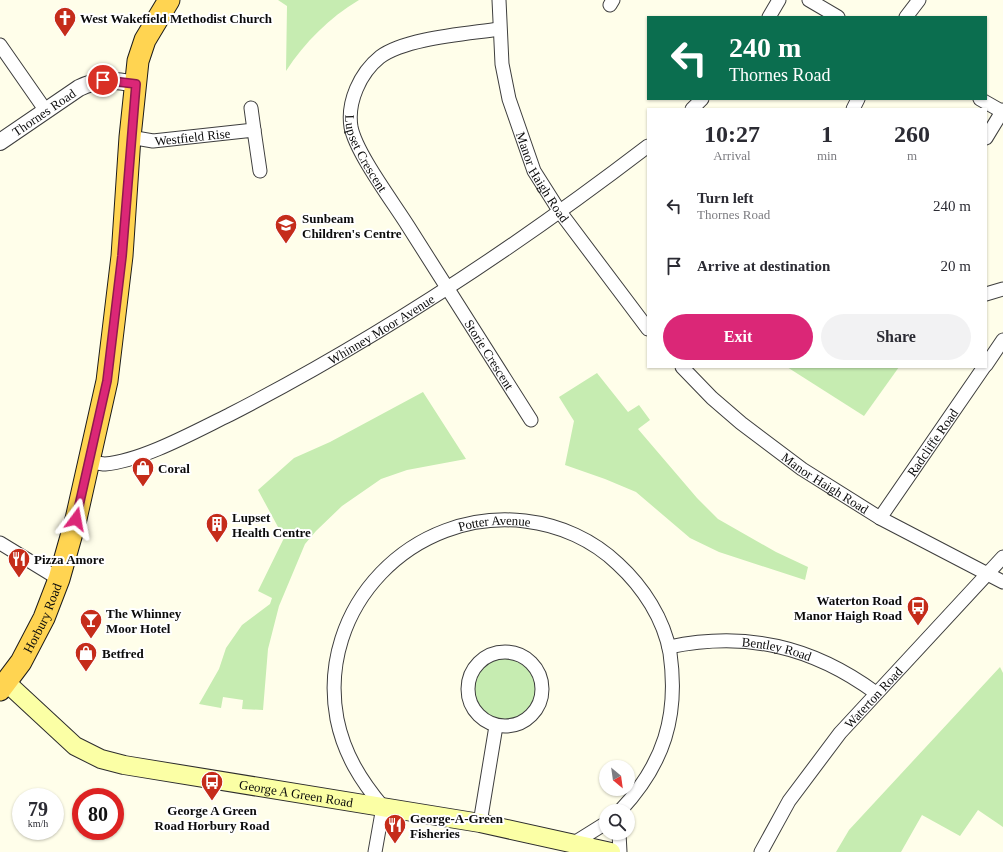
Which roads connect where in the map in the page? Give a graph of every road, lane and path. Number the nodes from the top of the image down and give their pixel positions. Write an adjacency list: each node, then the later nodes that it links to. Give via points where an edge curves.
1 (169, 0): 11 (highway, Horbury Road, via 146,40 138,61)
2 (499, 0): 9 (street, Manor Haigh Road)
3 (779, 0): 6 (street)
4 (809, 0): 7 (street)
5 (919, 0): 8 (street)
6 (770, 16)
7 (836, 16)
8 (907, 16)
9 (499, 29): 24 (street, Manor Haigh Road, via 509,99 522,140 534,171); 25 (street, Lupset Crescent, via 411,43 392,50 369,68 358,84 351,106 351,126 357,145)
10 (0, 45): 16 (street)
11 (136, 84): 16 (street, Thornes Road, via 114,80 90,82); 20 (highway, Horbury Road)
12 (701, 100): 15 (street)
13 (982, 100): 17 (street)
14 (251, 108): 18 (street)
15 (693, 108)
16 (46, 111): 21 (street, Thornes Road)
17 (1003, 111): 19 (street)
18 (254, 130): 20 (street, Westfield Rise, via 153,141); 23 (street)
19 (987, 136)
20 (130, 137): 34 (highway, Horbury Road, via 122,256 107,381)
21 (0, 142)
22 (647, 147): 24 (street, Whinney Moor Avenue)
23 (260, 171)
24 (560, 212): 25 (street, Whinney Moor Avenue); 28 (street, Manor Haigh Road)
25 (448, 289): 33 (street, Storie Crescent); 34 (street, Whinney Moor Avenue, via 278,389 176,441 126,460 104,464)
26 (1002, 292): 27 (street)
27 (987, 294)
28 (647, 328)
29 (1003, 340): 30 (street, Radcliffe Road)
30 (987, 363)
31 (683, 368): 35 (street, Manor Haigh Road, via 712,398 771,446 802,469)
32 (984, 368): 35 (street, Radcliffe Road)
33 (531, 420)
34 (89, 461): 39 (highway, Horbury Road)
35 (880, 518): 38 (street, Manor Haigh Road)
36 (0, 543): 39 (street)
37 (1003, 557): 38 (street, Waterton Road)
38 (987, 573): 40 (street, Manor Haigh Road); 43 (street, Waterton Road)
39 (59, 579): 42 (highway, Horbury Road, via 44,618 21,662)
40 (1003, 582)
41 (669, 647): 43 (street, Bentley Road, via 734,640 778,646 819,659); 45 (street, Potter Avenue, via 673,685 672,708 666,738 655,766); 46 (street, Potter Avenue, via 654,609 631,575 611,556 563,529 537,522 482,520 455,526 430,536 406,550 385,568 367,589 342,638 336,664 335,699 344,746 367,789)
42 (3, 687): 46 (main road, George A Green Road, via 75,746 101,759 124,766)
43 (876, 693): 54 (street, Waterton Road, via 814,766 789,801)
44 (496, 726): 44 (street, via 512,726 526,720 537,708 542,694 541,678 533,664 521,654 506,651 490,654 477,663 469,676 467,692 471,707 482,719); 47 (street)
45 (627, 804)
46 (383, 807): 47 (main road, George A Green Road); 51 (street)
47 (480, 823): 50 (main road, George A Green Road)
48 (599, 827): 50 (street)
49 (619, 840): 53 (street)
50 (574, 843): 52 (main road, George A Green Road)
51 (375, 852)
52 (611, 852)
53 (620, 852)
54 (761, 852)

